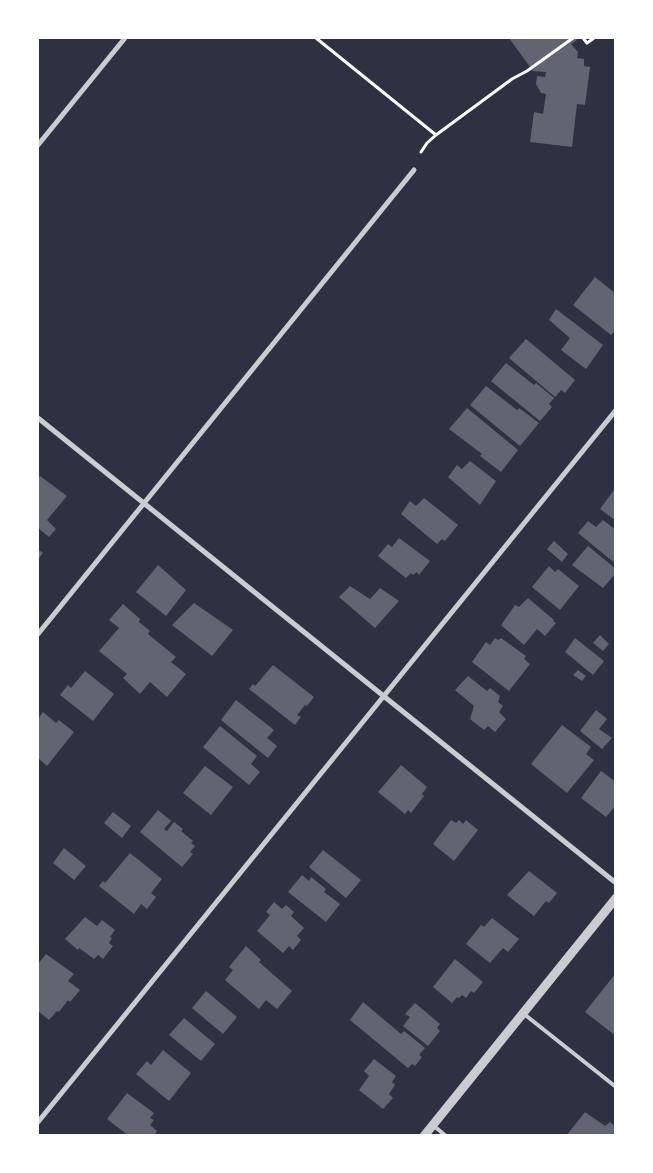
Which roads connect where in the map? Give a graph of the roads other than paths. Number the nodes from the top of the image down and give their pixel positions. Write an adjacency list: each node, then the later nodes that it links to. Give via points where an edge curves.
1 (125, 38): 2 (street)
2 (38, 145)
3 (414, 170): 6 (street)
4 (616, 410): 8 (street)
5 (38, 418): 6 (street)
6 (144, 503): 7 (street); 8 (street)
7 (38, 634)
8 (382, 696): 9 (street); 13 (street)
9 (616, 884)
10 (616, 898): 11 (street)
11 (522, 1013): 12 (lane); 14 (street)
12 (616, 1087)
13 (38, 1122)
14 (433, 1124): 15 (street); 16 (lane)
15 (424, 1136)
16 (446, 1136)

